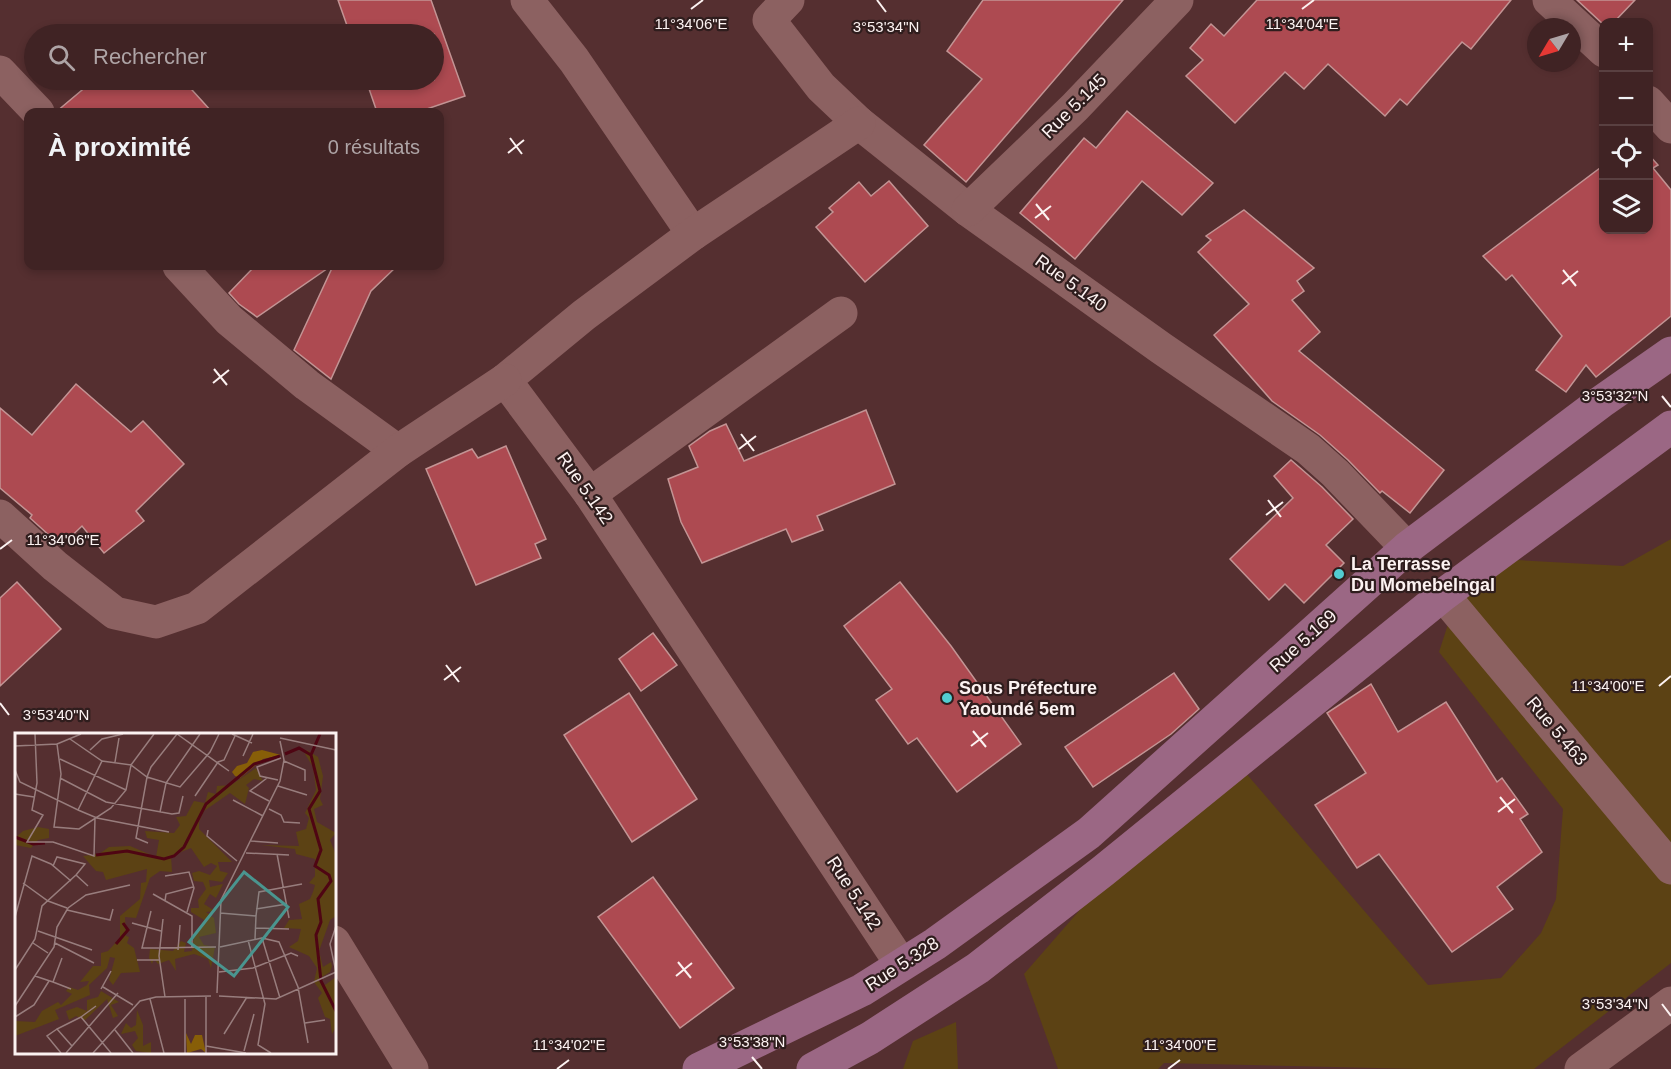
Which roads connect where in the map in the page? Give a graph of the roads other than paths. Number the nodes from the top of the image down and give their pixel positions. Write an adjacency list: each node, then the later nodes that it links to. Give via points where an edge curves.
1 (527, 0): 12 (street, via 574,60)
2 (1177, 0): 11 (street, Rue 5.145, via 1075,107)
3 (1549, 0): 5 (street)
4 (772, 7): 9 (street, Rue 5.140, via 821,87)
5 (1599, 46)
6 (0, 72): 8 (street)
7 (1653, 107): 10 (street)
8 (34, 108)
9 (859, 123): 11 (street, Rue 5.140); 12 (street)
10 (1671, 127)
11 (968, 210): 21 (street, Rue 5.140, via 1308,449 1335,472)
12 (693, 234): 16 (street, via 584,315)
13 (183, 270): 18 (street, via 229,320 307,385)
14 (841, 314): 19 (street)
15 (1671, 353): 21 (main road, Rue 5.169)
16 (506, 380): 18 (street); 19 (street, Rue 5.142)
17 (1671, 427): 22 (main road)
18 (398, 451): 20 (street, via 197,608 156,622 115,613)
19 (590, 494): 26 (street, Rue 5.142)
20 (0, 516)
21 (1407, 549): 23 (main road, Rue 5.169)
22 (1443, 595): 24 (street, Rue 5.463); 30 (main road, via 978,968 870,1038)
23 (1089, 833): 26 (main road, Rue 5.328)
24 (1671, 868)
25 (336, 945): 28 (street)
26 (902, 964): 29 (main road, Rue 5.328, via 862,990)
27 (1671, 1003): 31 (street)
28 (412, 1069)
29 (699, 1069)
30 (813, 1069)
31 (1581, 1069)

